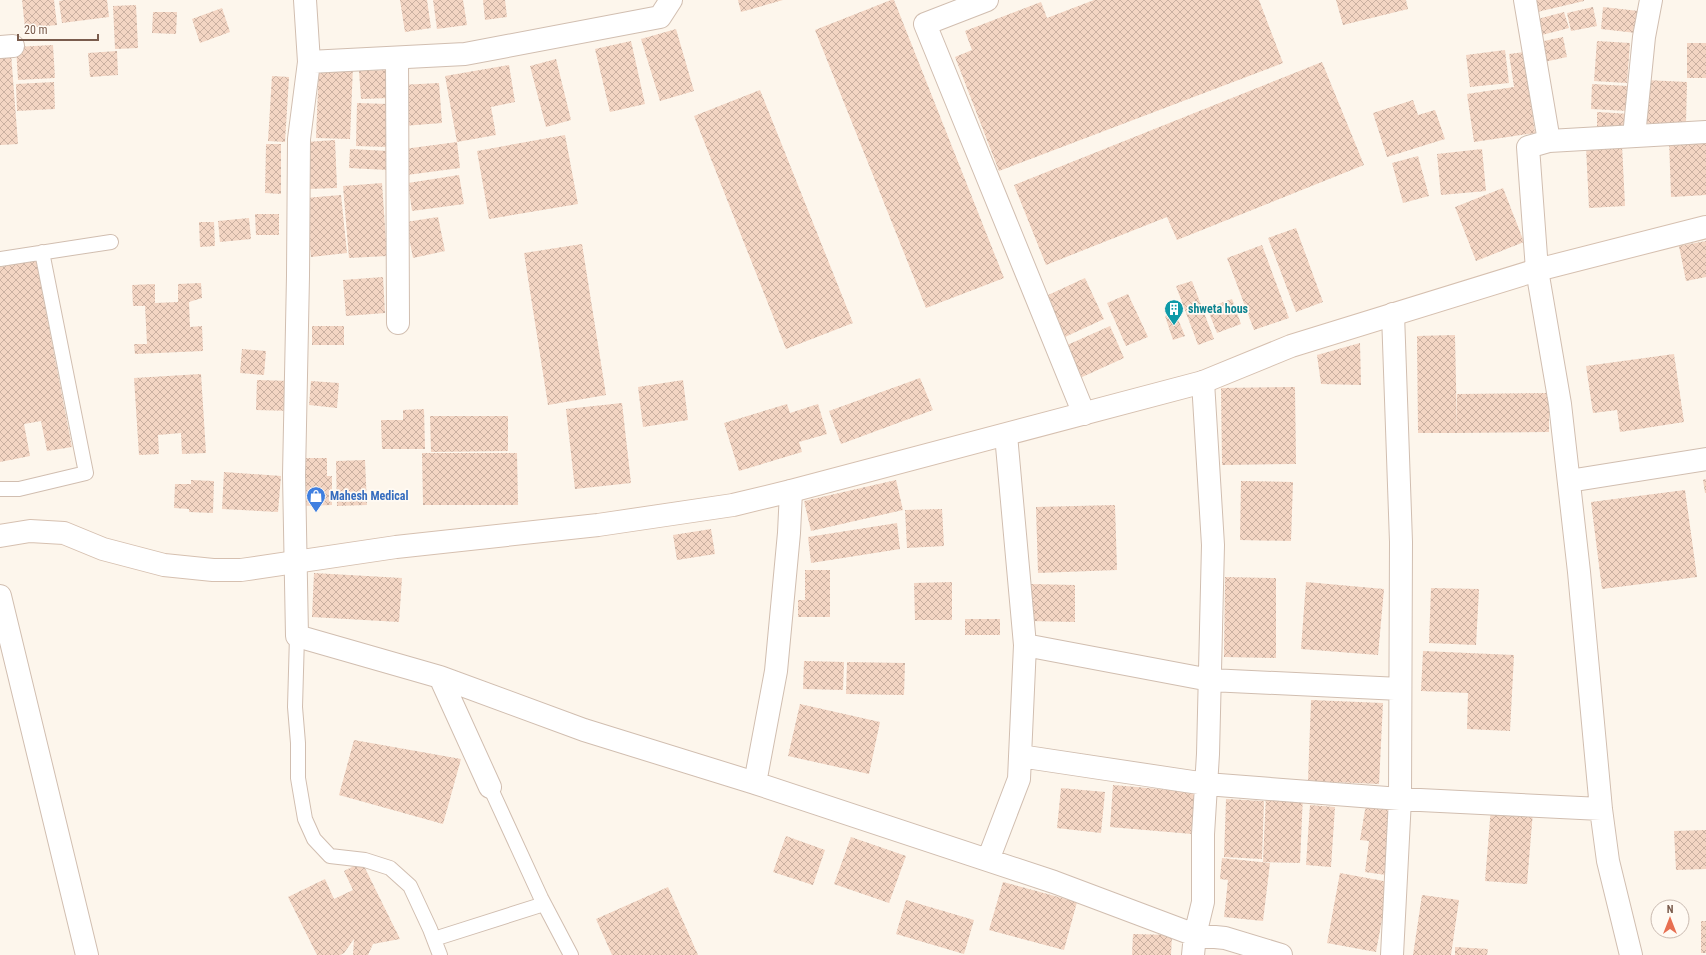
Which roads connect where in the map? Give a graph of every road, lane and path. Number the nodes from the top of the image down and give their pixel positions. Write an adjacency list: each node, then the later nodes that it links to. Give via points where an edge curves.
1 (305, 0): 7 (street)
2 (671, 0): 6 (street, via 660,17 633,24 465,54)
3 (987, 0): 19 (street, via 925,24)
4 (1525, 0): 10 (street)
5 (1651, 0): 9 (street, via 1644,37)
6 (397, 58): 7 (street); 17 (street)
7 (309, 62): 26 (street, via 299,138)
8 (1706, 132): 9 (street)
9 (1634, 136): 10 (street)
10 (1549, 141): 15 (street, via 1528,147)
11 (1706, 227): 15 (street)
12 (111, 242): 13 (lane)
13 (42, 252): 14 (lane); 23 (lane, via 86,473 19,489)
14 (0, 259)
15 (1537, 270): 16 (street); 22 (street, via 1560,404)
16 (1393, 314): 18 (street, via 1291,346); 32 (street, via 1401,542)
17 (398, 323)
18 (1203, 382): 19 (street); 31 (street, via 1213,545)
19 (1084, 414): 20 (street)
20 (1006, 435): 24 (street); 29 (street)
21 (1706, 459): 22 (street)
22 (1568, 481): 38 (street)
23 (0, 489)
24 (791, 491): 26 (street, via 733,505 606,524); 34 (street, via 776,671)
25 (0, 536): 26 (street, via 30,531 64,532 103,549 141,559 213,570 241,570)
26 (295, 561): 28 (street)
27 (0, 596): 43 (street)
28 (297, 636): 30 (street); 41 (lane, via 295,707 298,778 305,819 314,840 330,856 365,860 390,868 410,886)
29 (1026, 645): 31 (street); 33 (street)
30 (440, 677): 34 (street, via 584,730); 36 (street)
31 (1210, 680): 32 (street); 35 (street)
32 (1400, 689): 37 (street)
33 (1020, 756): 35 (street); 39 (street, via 1019,779)
34 (755, 783): 39 (street)
35 (1206, 784): 37 (street); 42 (street, via 1203,902)
36 (490, 788): 40 (lane)
37 (1400, 800): 38 (street); 47 (street)
38 (1601, 809): 48 (street, via 1608,861)
39 (988, 860): 42 (street, via 1054,882)
40 (544, 904): 41 (lane); 45 (lane)
41 (434, 939): 44 (lane)
42 (1194, 945): 46 (street, via 1225,938)
43 (87, 955)
44 (440, 955)
45 (571, 955)
46 (1280, 955)
47 (1392, 955)
48 (1631, 955)

